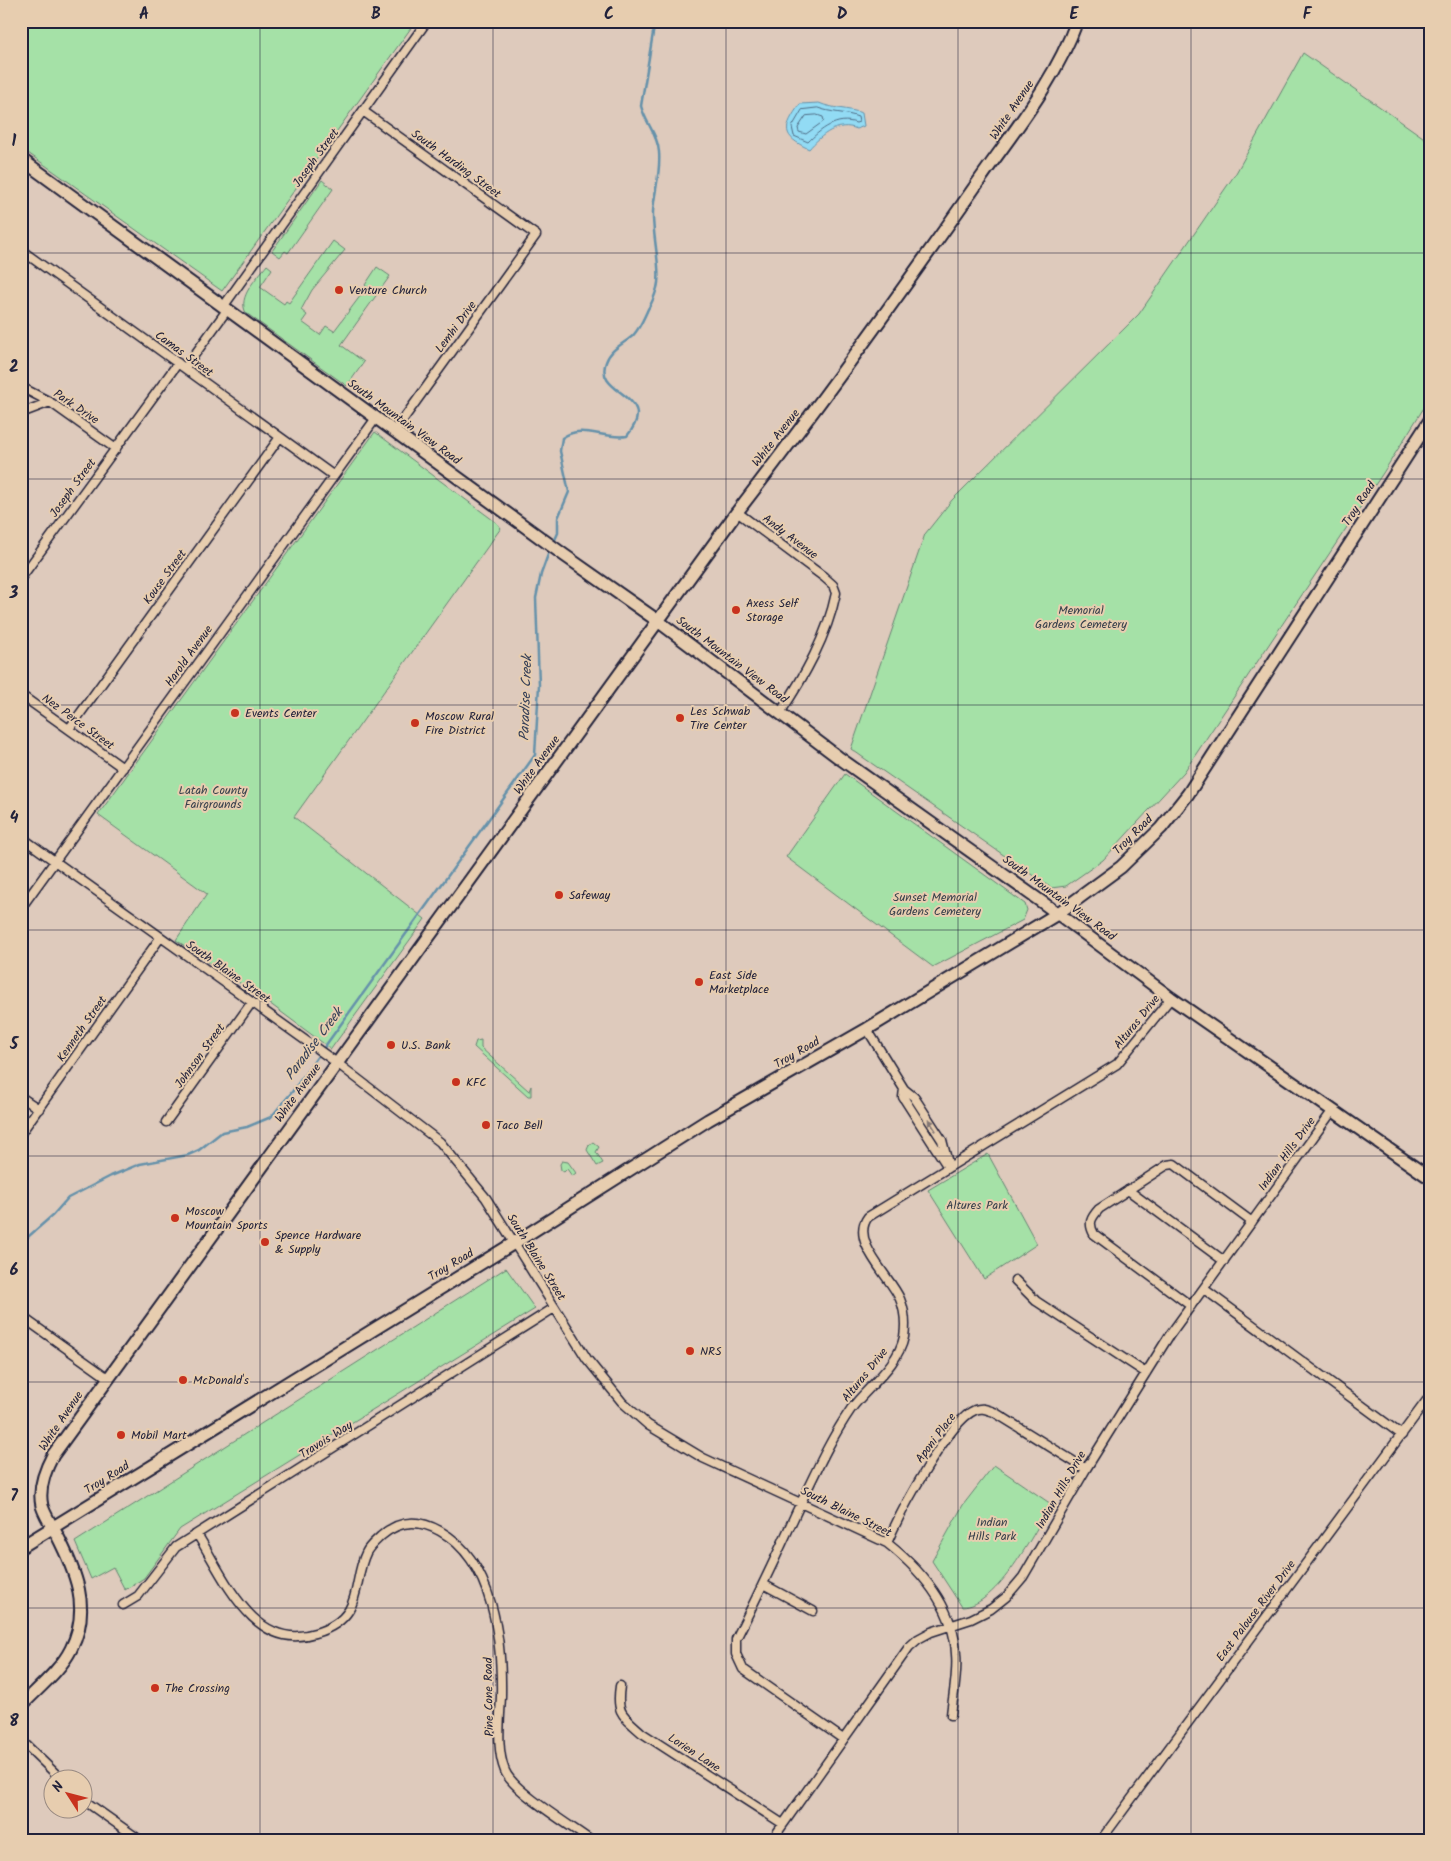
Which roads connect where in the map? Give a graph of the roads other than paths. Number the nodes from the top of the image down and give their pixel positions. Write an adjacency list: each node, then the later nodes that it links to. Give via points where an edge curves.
1 (426, 21): 3 (street, Joseph Street)
2 (1076, 21): 18 (street, White Avenue, via 1062,56 1031,109 828,395)
3 (363, 111): 5 (street, South Harding Street); 7 (street, Joseph Street)
4 (21, 159): 7 (street, South Mountain View Road)
5 (536, 235): 14 (street, Lemhi Drive)
6 (21, 250): 8 (street, Camas Street)
7 (225, 308): 8 (street, Joseph Street); 12 (street, South Mountain View Road)
8 (181, 366): 15 (street, Camas Street); 16 (street, Joseph Street)
9 (21, 387): 10 (street, Park Drive)
10 (50, 402): 11 (street); 16 (street, Park Drive)
11 (21, 413)
12 (376, 418): 14 (street, South Mountain View Road); 17 (street, Harold Avenue)
13 (1430, 420): 28 (street, Troy Road, via 1175,812 1121,867)
14 (394, 432): 20 (street, South Mountain View Road)
15 (280, 437): 17 (street, Camas Street); 23 (street, Kouse Street)
16 (116, 449): 19 (street, Joseph Street)
17 (334, 476): 24 (street, Harold Avenue)
18 (737, 512): 20 (street, White Avenue); 22 (street, Andy Avenue, via 830,582 836,593 806,673)
19 (21, 578)
20 (658, 622): 22 (street, South Mountain View Road); 33 (street, White Avenue)
21 (21, 695): 23 (street, Nez Perce Street)
22 (780, 713): 28 (street, South Mountain View Road)
23 (69, 729): 24 (street, Nez Perce Street)
24 (122, 768): 26 (street, Harold Avenue)
25 (21, 836): 26 (street, South Blaine Street)
26 (55, 862): 27 (street, Harold Avenue); 29 (street, South Blaine Street)
27 (21, 908)
28 (1057, 914): 30 (street, South Mountain View Road); 32 (street, Troy Road)
29 (160, 938): 31 (street, South Blaine Street); 35 (street, Kenneth Street)
30 (1171, 998): 36 (street, South Mountain View Road); 39 (street, Alturas Drive, via 1117,1064)
31 (252, 1002): 33 (street, South Blaine Street); 37 (street, Johnson Street)
32 (867, 1029): 39 (street, via 904,1089 903,1097); 43 (street, Troy Road, via 708,1120)
33 (334, 1061): 43 (street, South Blaine Street, via 440,1142 475,1182); 51 (street, White Avenue)
34 (21, 1097): 35 (street)
35 (39, 1109): 38 (street, Kenneth Street)
36 (1333, 1110): 40 (street, South Mountain View Road); 42 (street, Indian Hills Drive)
37 (166, 1122)
38 (21, 1133)
39 (949, 1167): 55 (street, Alturas Drive, via 864,1222 862,1235 868,1249 900,1299 905,1316 904,1336 898,1355 845,1418)
40 (1430, 1178)
41 (1128, 1190): 42 (street, via 1167,1165 1174,1164); 44 (street); 47 (street, via 1092,1217 1090,1226 1094,1234)
42 (1252, 1222): 44 (street, Indian Hills Drive)
43 (514, 1243): 48 (street, South Blaine Street); 56 (street, Troy Road)
44 (1224, 1261): 46 (street, Indian Hills Drive)
45 (1015, 1280): 50 (street, via 1036,1301)
46 (1204, 1289): 47 (street, Indian Hills Drive); 53 (street)
47 (1191, 1306): 50 (street, Indian Hills Drive)
48 (554, 1308): 55 (street, South Blaine Street, via 587,1359 622,1402 648,1425 703,1458); 57 (street, Travois Way)
49 (21, 1316): 51 (street)
50 (1146, 1373): 54 (street, Indian Hills Drive)
51 (108, 1378): 56 (street, White Avenue, via 56,1451 46,1471 42,1507)
52 (1430, 1396): 53 (street, East Palouse River Drive)
53 (1402, 1435): 75 (street, East Palouse River Drive)
54 (1086, 1469): 58 (street, Aponi Place, via 994,1412 983,1408 974,1410 929,1462); 63 (street, Indian Hills Drive, via 1023,1577 1006,1597 991,1609)
55 (801, 1503): 58 (street, South Blaine Street); 60 (street, Alturas Drive)
56 (53, 1528): 59 (street, Troy Road); 65 (street, White Avenue, via 73,1567 80,1590 79,1628 71,1649 57,1668)
57 (197, 1534): 61 (street, Travois Way, via 176,1547 138,1596); 73 (street, Pine Cone Road, via 247,1613 264,1627 285,1637 302,1637 341,1621 355,1594 367,1551 391,1528 405,1523 420,1523 439,1530 458,1543 476,1565 495,1618 501,1666 501,1756 505,1772 512,1782)
58 (887, 1543): 63 (street, South Blaine Street, via 909,1560 927,1581)
59 (21, 1547)
60 (763, 1584): 62 (street); 67 (street, Alturas Drive, via 736,1639 736,1654 743,1669)
61 (123, 1605)
62 (813, 1611)
63 (951, 1626): 66 (street, South Blaine Street, via 956,1654); 67 (street, Indian Hills Drive, via 918,1639 909,1647)
64 (620, 1686): 71 (street, Lorien Lane, via 617,1705 625,1718 642,1733)
65 (21, 1706)
66 (951, 1715)
67 (843, 1739): 71 (street, Indian Hills Drive)
68 (21, 1740): 69 (street)
69 (50, 1768)
70 (92, 1806): 72 (street)
71 (783, 1824): 74 (street, Indian Hills Drive)
72 (140, 1840)
73 (590, 1840)
74 (772, 1840)
75 (1101, 1840)

